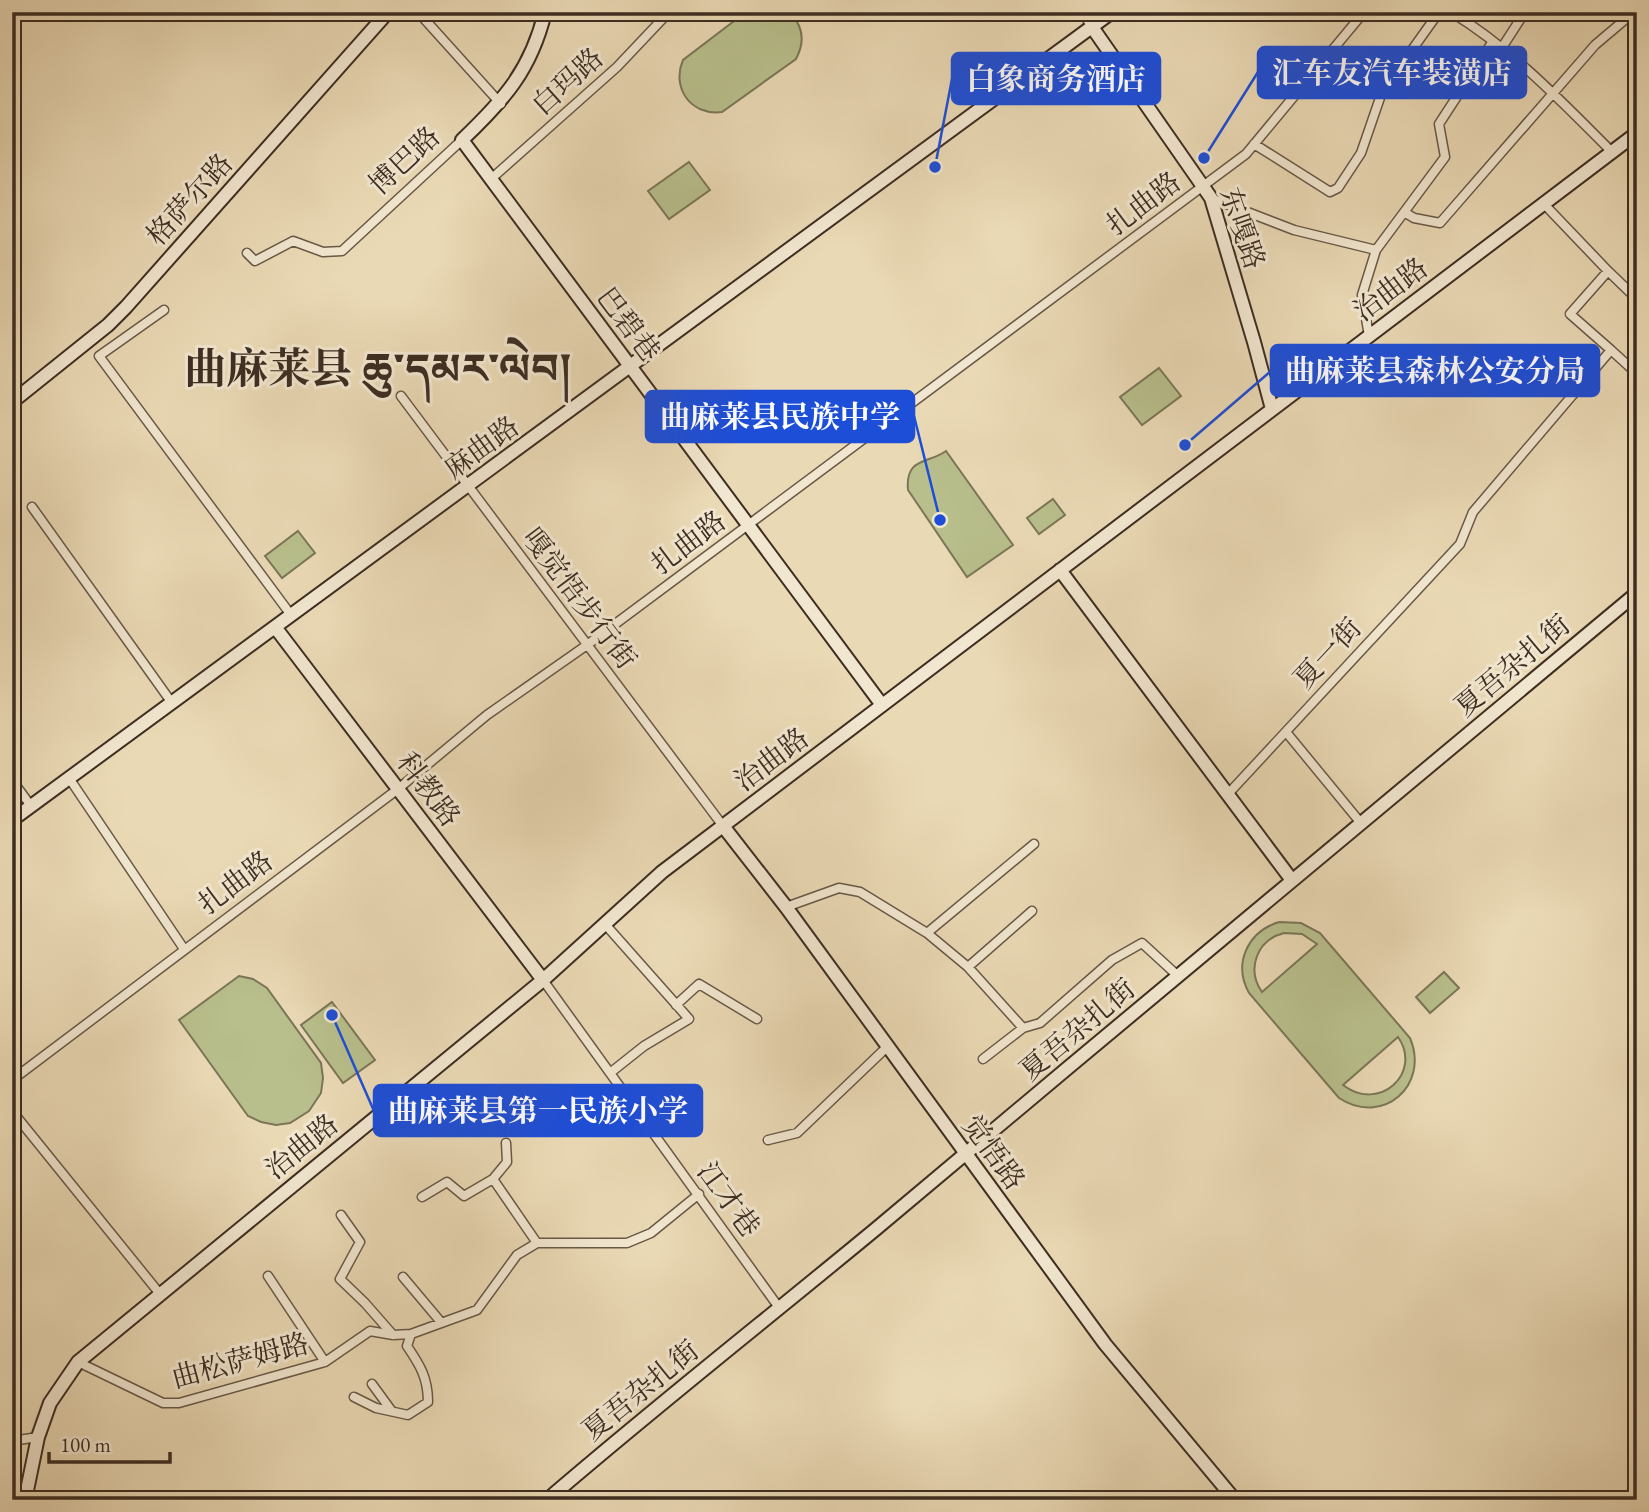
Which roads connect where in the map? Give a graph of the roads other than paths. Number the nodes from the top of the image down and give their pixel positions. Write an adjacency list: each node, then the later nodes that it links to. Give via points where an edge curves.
1 (388, 12): 36 (main road, 格萨尔路, via 108,325)
2 (418, 12): 16 (street)
3 (545, 12): 16 (main road, 博巴路, via 538,42)
4 (669, 12): 21 (street, 白玛路, via 617,67)
5 (1082, 12): 12 (street, 东嘎路)
6 (1112, 12): 12 (main road, 麻曲路)
7 (1364, 12): 19 (street, 扎曲路)
8 (1439, 12): 19 (street, via 1382,92 1361,153 1338,188 1330,192)
9 (1451, 12): 13 (street)
10 (1525, 12): 14 (street)
11 (1634, 12): 15 (street, via 1595,45)
12 (1092, 27): 22 (main road, 东嘎路); 34 (main road, 麻曲路)
13 (1493, 41): 14 (street); 25 (street, via 1439,124 1445,157)
14 (1501, 49): 15 (street)
15 (1555, 94): 20 (street); 25 (street, via 1440,223)
16 (501, 104): 18 (main road, 博巴路)
17 (1637, 133): 20 (main road, 治曲路)
18 (462, 140): 21 (main road, 巴碧巷); 27 (street, 博巴路, via 342,251 323,252 292,241 255,261)
19 (1254, 144): 22 (street, 扎曲路)
20 (1612, 152): 24 (main road, 治曲路)
21 (491, 179): 34 (main road, 巴碧巷)
22 (1204, 186): 23 (main road, 东嘎路); 40 (street, 扎曲路)
23 (1211, 198): 26 (street, via 1294,230); 37 (main road, 东嘎路)
24 (1544, 204): 28 (street); 31 (main road, 治曲路)
25 (1404, 212): 26 (street)
26 (1376, 250): 31 (street, via 1362,295)
27 (247, 253)
28 (1608, 271): 29 (street); 32 (street, via 1570,314)
29 (1637, 299)
30 (164, 310): 43 (street, via 99,356)
31 (1369, 336): 37 (main road, 治曲路)
32 (1611, 350): 33 (street, via 1633,370); 48 (street, 夏一街, via 1473,512 1460,544)
33 (1637, 367)
34 (630, 368): 38 (main road, 麻曲路); 40 (main road, 巴碧巷)
35 (401, 396): 38 (street, 嘎觉悟步行街)
36 (12, 402)
37 (1272, 409): 41 (main road, 治曲路)
38 (468, 486): 43 (main road, 麻曲路); 45 (street, 嘎觉悟步行街)
39 (32, 507): 46 (street)
40 (749, 525): 45 (street, 扎曲路); 47 (main road, 巴碧巷)
41 (1060, 570): 47 (main road, 治曲路); 52 (main road)
42 (1637, 593): 55 (main road, 夏吾杂扎街)
43 (291, 615): 44 (main road, 麻曲路)
44 (275, 627): 46 (main road, 麻曲路); 51 (main road, 科教路)
45 (587, 645): 51 (street, 扎曲路, via 487,715); 56 (street, 嘎觉悟步行街)
46 (172, 703): 49 (main road, 麻曲路)
47 (882, 705): 56 (main road, 治曲路)
48 (1286, 732): 52 (street, 夏一街); 55 (street)
49 (69, 778): 53 (main road, 麻曲路); 63 (street)
50 (12, 780): 53 (street)
51 (398, 789): 63 (street, 扎曲路); 66 (main road, 科教路)
52 (1228, 794): 58 (main road)
53 (30, 806): 54 (main road, 麻曲路)
54 (12, 820)
55 (1360, 822): 58 (main road, 夏吾杂扎街)
56 (723, 826): 59 (main road, 觉悟路); 61 (main road, 治曲路)
57 (1034, 844): 62 (street)
58 (1291, 879): 65 (main road, 夏吾杂扎街)
59 (786, 907): 62 (street, via 839,888 860,892); 70 (main road, 觉悟路)
60 (1032, 911): 64 (street)
61 (604, 923): 66 (main road, 治曲路); 67 (street)
62 (927, 933): 64 (street)
63 (184, 949): 73 (street, 扎曲路)
64 (968, 967): 69 (street)
65 (1178, 976): 69 (street, via 1142,943 1112,960 1040,1023); 77 (main road, 夏吾杂扎街)
66 (543, 980): 72 (street, 江才巷); 85 (main road, 治曲路)
67 (676, 1005): 68 (street, via 699,984); 72 (street, via 689,1019)
68 (757, 1019)
69 (1023, 1028): 71 (street)
70 (887, 1047): 75 (street, via 797,1133); 77 (main road, 觉悟路)
71 (983, 1059)
72 (610, 1073): 79 (street, 江才巷)
73 (12, 1080)
74 (12, 1111): 85 (street)
75 (768, 1140)
76 (506, 1143): 78 (street, via 507,1162)
77 (965, 1154): 86 (main road, 夏吾杂扎街); 99 (main road, 觉悟路, via 1105,1344)
78 (493, 1179): 80 (street, via 464,1196 447,1182); 82 (street)
79 (699, 1194): 82 (street, via 651,1233 627,1243); 86 (street, 江才巷)
80 (422, 1197)
81 (341, 1215): 89 (street, via 360,1242 340,1279)
82 (537, 1243): 88 (street, 曲松萨姆路, via 517,1255 477,1310)
83 (268, 1276): 91 (street)
84 (403, 1277): 87 (street)
85 (160, 1294): 90 (main road, 治曲路)
86 (780, 1309): 98 (main road, 夏吾杂扎街)
87 (440, 1321)
88 (411, 1334): 89 (street, 曲松萨姆路); 93 (street, via 407,1346 424,1369 428,1402 408,1415)
89 (393, 1335): 91 (street, 曲松萨姆路, via 370,1331)
90 (78, 1362): 91 (street, 曲松萨姆路, via 163,1403 179,1403); 95 (main road, 治曲路, via 50,1403)
91 (325, 1362)
92 (372, 1384): 94 (street)
93 (354, 1397)
94 (391, 1410)
95 (38, 1437): 96 (street); 97 (main road, 治曲路)
96 (12, 1441)
97 (25, 1500)
98 (547, 1500)
99 (1235, 1500)

